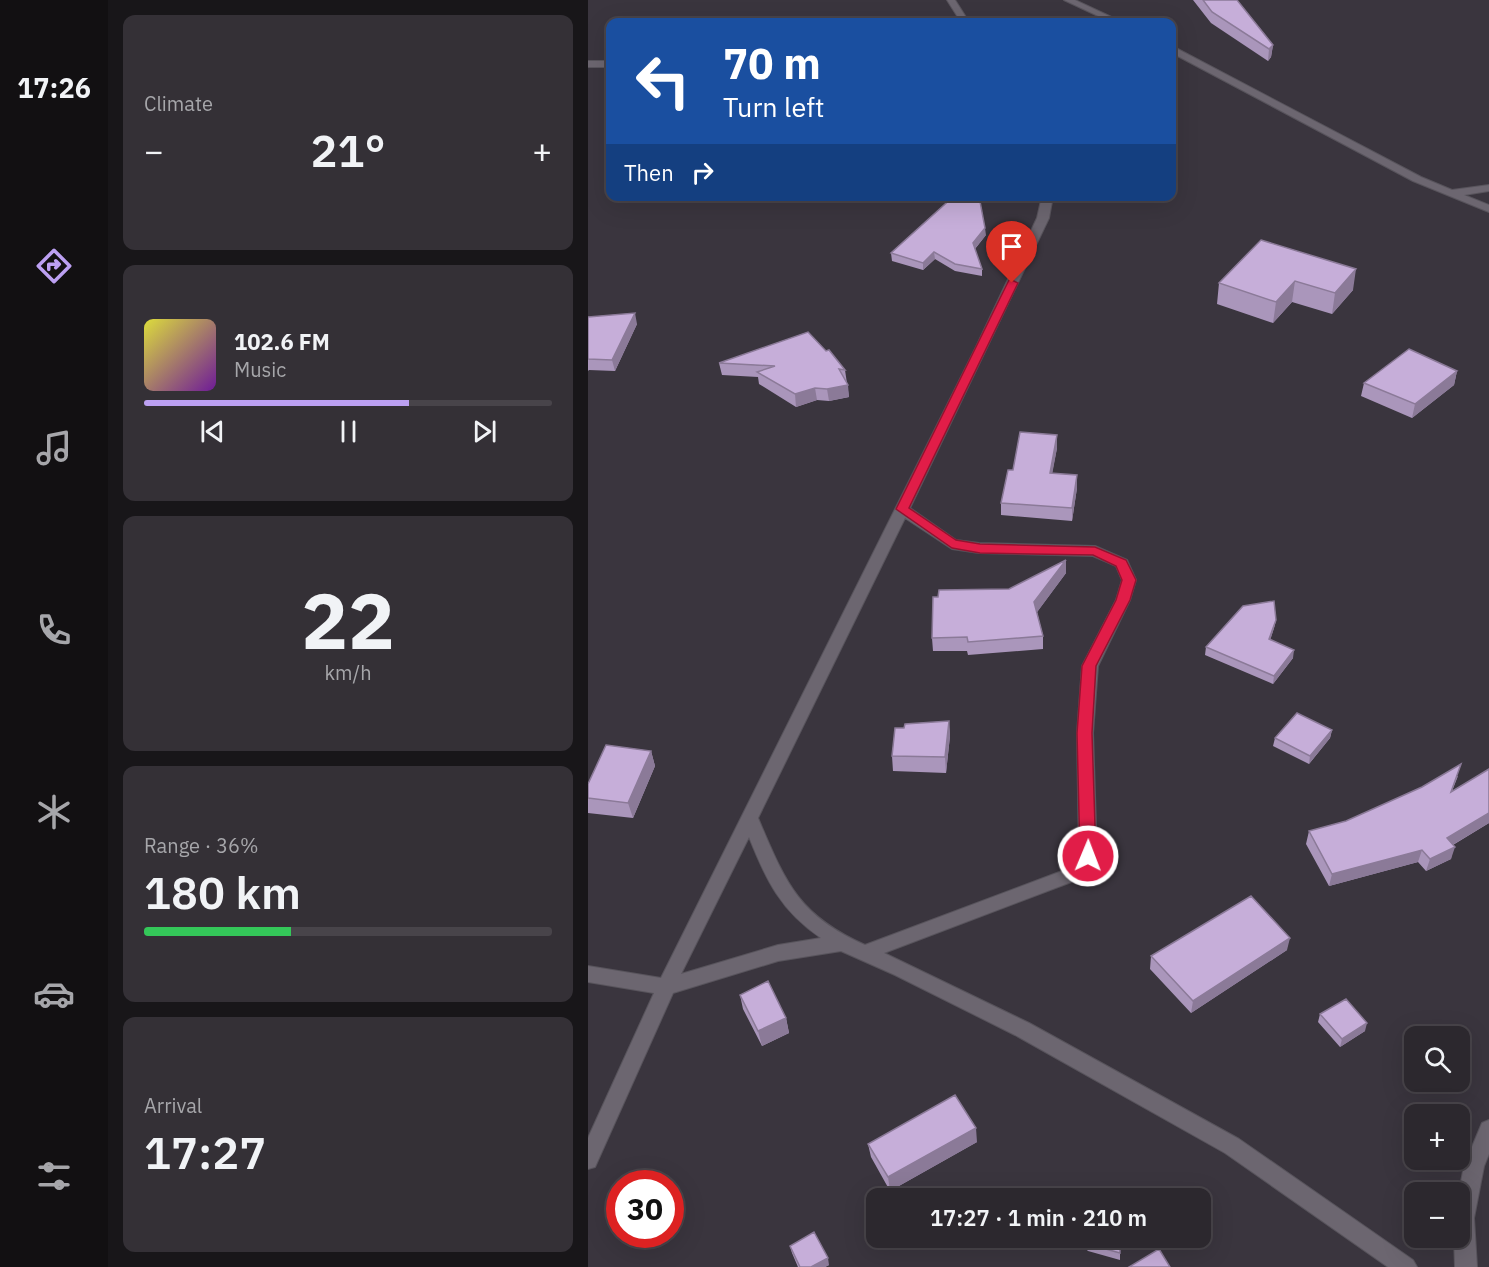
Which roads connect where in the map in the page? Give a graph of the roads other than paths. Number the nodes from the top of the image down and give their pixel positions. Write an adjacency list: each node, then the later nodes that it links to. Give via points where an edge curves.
1 (951, 0): 3 (street)
2 (1068, 0): 4 (street)
3 (962, 18)
4 (1108, 18)
5 (1176, 51): 9 (street)
6 (588, 64): 7 (street)
7 (606, 64)
8 (1489, 188): 9 (street)
9 (1452, 194): 11 (street)
10 (1046, 201): 12 (street, via 1038,229)
11 (1489, 209)
12 (902, 509): 13 (street); 15 (street, via 952,544 1095,551 1122,563 1129,580 1089,666 1084,733 1088,856 1068,876)
13 (750, 819): 14 (street, via 769,867 788,899); 17 (street)
14 (842, 944): 15 (street); 17 (street, via 778,953)
15 (866, 952): 20 (street, via 1022,1029 1232,1146)
16 (588, 974): 17 (street)
17 (666, 987): 19 (street)
18 (1489, 1129): 21 (street, via 1474,1166 1464,1218)
19 (588, 1160)
20 (1406, 1267)
21 (1466, 1267)

